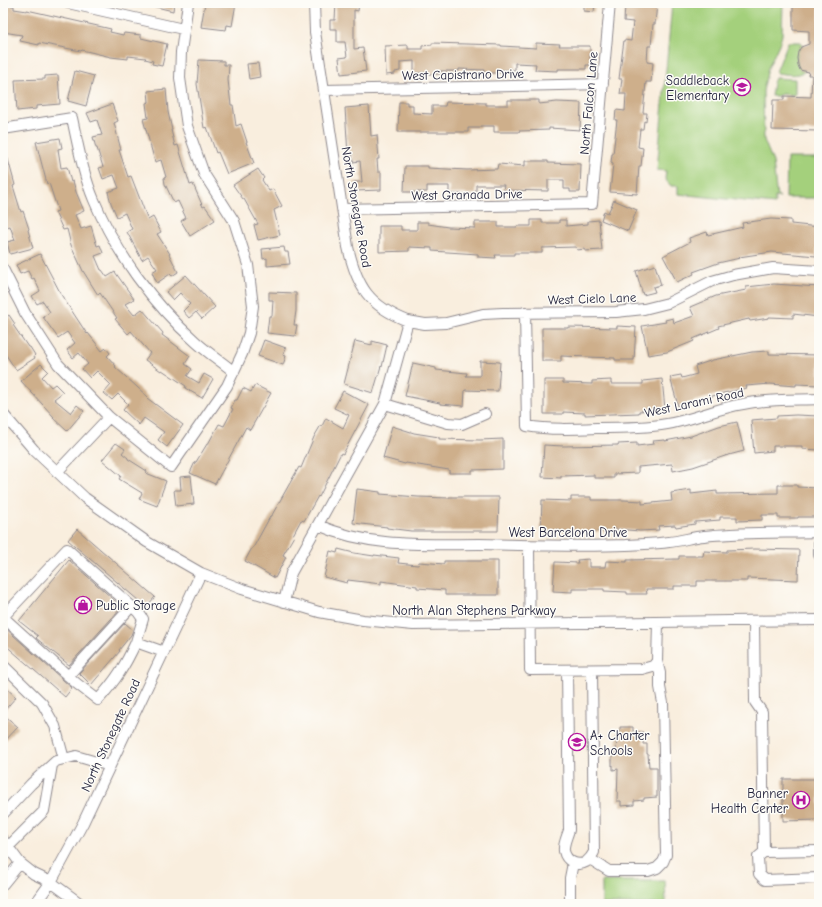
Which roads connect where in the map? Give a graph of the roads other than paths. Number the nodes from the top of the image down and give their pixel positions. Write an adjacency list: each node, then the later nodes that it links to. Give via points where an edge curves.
1 (68, 3): 5 (street)
2 (188, 3): 5 (street)
3 (314, 3): 7 (street, North Stonegate Road, via 315,32)
4 (610, 3): 6 (street, North Falcon Lane)
5 (183, 29): 15 (street, via 180,78 187,126 204,174 234,221 248,264 253,306 249,332)
6 (603, 84): 7 (street, West Capistrano Drive); 9 (street, North Falcon Lane)
7 (324, 90): 10 (street, North Stonegate Road)
8 (3, 129): 15 (street, via 72,118 81,162 94,200 127,263 151,296 196,342)
9 (592, 204): 10 (street, West Granada Drive)
10 (342, 209): 14 (street, North Stonegate Road, via 353,270 362,288 376,304 391,315)
11 (3, 269): 20 (street, via 25,313 58,364)
12 (819, 271): 13 (street, West Cielo Lane, via 773,268 733,275 712,281 668,303 644,309 616,312)
13 (525, 312): 14 (street, West Cielo Lane, via 483,314 425,324); 16 (street, West Larami Road, via 527,426 547,429 632,428 694,418 744,403)
14 (408, 322): 17 (street)
15 (234, 372): 20 (street, via 171,468)
16 (819, 399)
17 (385, 404): 19 (street, via 448,423 462,424); 22 (street)
18 (3, 414): 21 (street, North Alan Stephens Parkway)
19 (484, 414)
20 (109, 417): 21 (street)
21 (57, 472): 26 (street, North Alan Stephens Parkway, via 85,498 117,522)
22 (318, 525): 24 (street, West Barcelona Drive, via 336,533 388,543); 27 (street, via 291,573)
23 (819, 532): 24 (street, West Barcelona Drive, via 703,536 669,542 626,545); 25 (street)
24 (529, 546): 32 (street)
25 (819, 555)
26 (201, 573): 27 (street, North Alan Stephens Parkway); 34 (street, North Stonegate Road)
27 (284, 602): 32 (street, North Alan Stephens Parkway, via 326,614 413,625)
28 (132, 606): 33 (street, via 143,620); 39 (street); 39 (street, via 67,549 3,617)
29 (819, 620): 30 (street, North Alan Stephens Parkway)
30 (754, 621): 31 (street, North Alan Stephens Parkway); 46 (street, via 755,702 762,712)
31 (658, 622): 32 (street, North Alan Stephens Parkway); 35 (street)
32 (530, 624): 37 (street, via 530,670)
33 (136, 642): 34 (street); 39 (street, via 126,664 98,700)
34 (164, 652): 42 (street, North Stonegate Road)
35 (657, 661): 38 (street, via 653,666 642,669); 47 (street, via 663,702 666,855 657,868 648,871 609,871)
36 (3, 665): 40 (street, via 42,703 55,726)
37 (567, 670): 38 (street); 49 (street, via 569,830 564,851 567,859)
38 (592, 670): 47 (street, via 594,852)
39 (68, 676)
40 (64, 759): 41 (street); 42 (street, via 76,756)
41 (52, 764): 43 (street); 44 (street, via 44,811)
42 (110, 766): 51 (street, North Stonegate Road, via 83,823)
43 (3, 814)
44 (5, 846): 48 (street)
45 (819, 851): 46 (street)
46 (764, 852): 50 (street, via 758,857 758,874 765,880)
47 (590, 859): 49 (street, via 585,863)
48 (20, 863): 51 (street); 52 (street)
49 (573, 863): 55 (street)
50 (819, 878)
51 (50, 882): 53 (street, North Stonegate Road); 54 (street)
52 (3, 884)
53 (35, 904)
54 (81, 904)
55 (570, 904)

